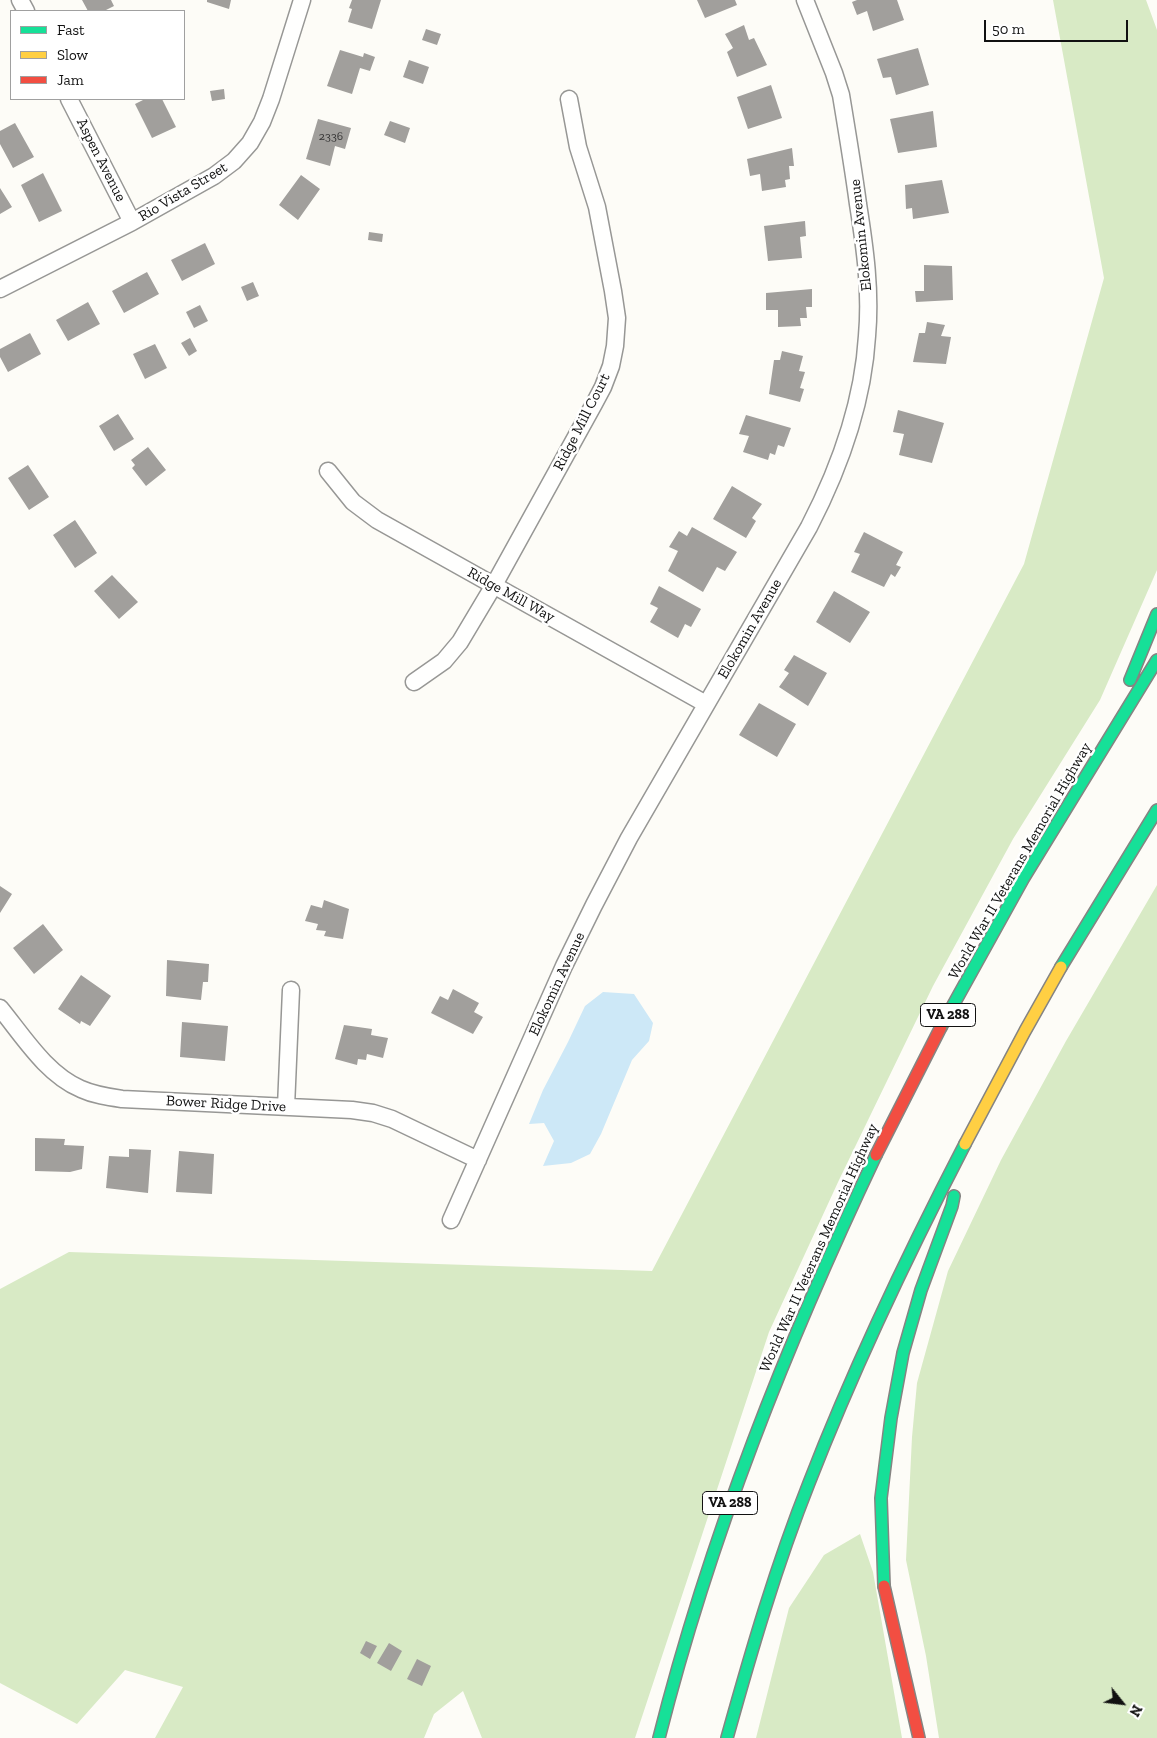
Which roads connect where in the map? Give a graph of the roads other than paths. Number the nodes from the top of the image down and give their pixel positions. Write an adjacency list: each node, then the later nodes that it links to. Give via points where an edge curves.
1 (302, 0): 5 (street, Rio Vista Street, via 272,99 250,143 214,176)
2 (805, 0): 12 (street, Elokomin Avenue, via 841,95 852,160 868,277 863,371 847,442 826,494)
3 (569, 99): 8 (street, Ridge Mill Court, via 578,147 597,207 613,291 617,318 615,346 603,387)
4 (70, 100): 5 (street, Aspen Avenue)
5 (132, 222): 6 (street, Rio Vista Street)
6 (0, 289)
7 (328, 470): 8 (street, Ridge Mill Way, via 364,511)
8 (494, 586): 11 (street, Ridge Mill Court, via 452,652); 12 (street, Ridge Mill Way)
9 (1157, 614): 13 (highway)
10 (1157, 660): 13 (highway, World War II Veterans Memorial Highway / VA 288)
11 (414, 682)
12 (706, 704): 19 (street, Elokomin Avenue, via 594,905)
13 (1102, 749): 21 (highway, World War II Veterans Memorial Highway / VA 288, via 980,954 856,1196 773,1388 720,1532)
14 (1157, 810): 18 (highway, via 1049,988)
15 (291, 990): 17 (street)
16 (0, 1008): 17 (street, Bower Ridge Drive, via 62,1078 100,1096 122,1100)
17 (286, 1107): 19 (street, Bower Ridge Drive, via 373,1113 411,1127)
18 (960, 1152): 24 (highway, via 866,1348 808,1485 773,1583); 25 (highway, via 952,1206 921,1290 903,1353 881,1498 883,1584)
19 (478, 1160): 20 (street, Elokomin Avenue)
20 (451, 1220)
21 (663, 1722): 22 (highway); 23 (highway)
22 (655, 1738)
23 (659, 1738)
24 (728, 1738)
25 (919, 1738)

